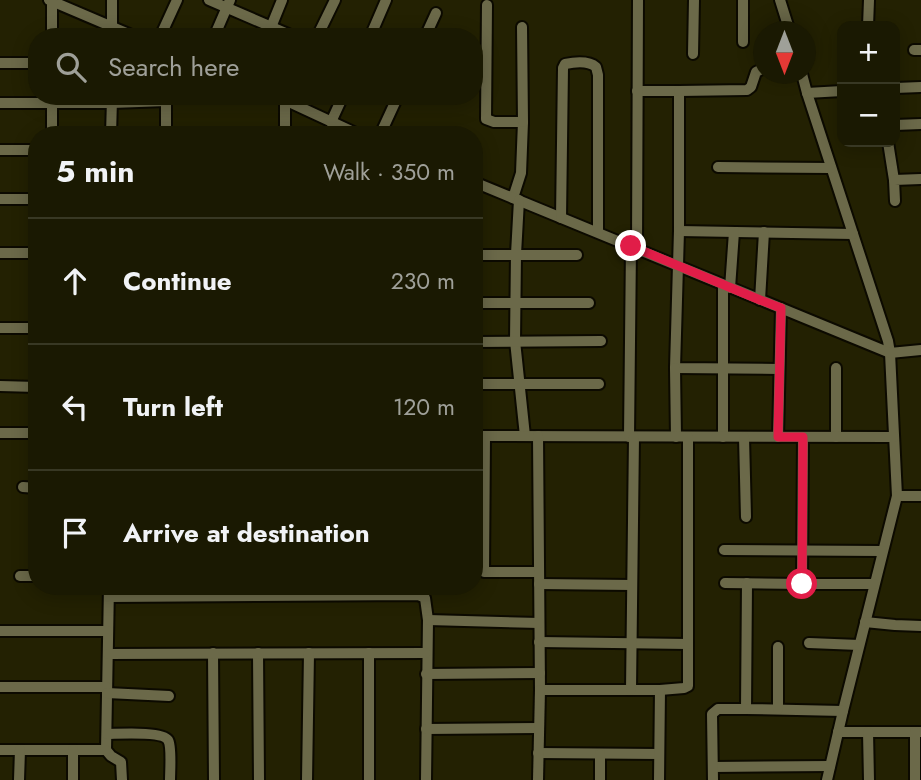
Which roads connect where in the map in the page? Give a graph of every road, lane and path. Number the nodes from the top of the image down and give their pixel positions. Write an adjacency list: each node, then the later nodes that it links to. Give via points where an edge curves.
1 (112, 0): 21 (street)
2 (177, 0): 22 (street)
3 (209, 0): 13 (street)
4 (282, 0): 25 (street)
5 (335, 0): 26 (street)
6 (386, 0): 27 (street)
7 (638, 0): 37 (street)
8 (694, 0): 30 (street)
9 (743, 0): 29 (street)
10 (780, 0): 16 (street)
11 (869, 0): 17 (street)
12 (51, 1): 19 (street); 20 (street)
13 (228, 4): 23 (street); 24 (street)
14 (487, 5): 51 (street, via 486,119)
15 (436, 13): 28 (street)
16 (787, 21)
17 (868, 21)
18 (522, 27): 51 (street)
19 (52, 28)
20 (106, 28)
21 (112, 28)
22 (164, 28)
23 (218, 28)
24 (263, 28)
25 (271, 28)
26 (321, 28)
27 (374, 28)
28 (429, 28)
29 (743, 42)
30 (693, 54)
31 (0, 63): 32 (street)
32 (28, 63)
33 (753, 81): 38 (street, via 747,90)
34 (805, 84): 40 (street)
35 (921, 87): 36 (street)
36 (900, 88)
37 (637, 91): 38 (street); 78 (street)
38 (679, 91): 73 (street)
39 (837, 91): 40 (street)
40 (807, 93): 64 (street)
41 (28, 101): 42 (street)
42 (0, 103)
43 (52, 105): 54 (street)
44 (111, 105): 55 (street)
45 (166, 105): 56 (street)
46 (285, 105): 57 (street)
47 (297, 105): 50 (street)
48 (339, 105): 50 (street)
49 (394, 105): 59 (street)
50 (331, 122): 58 (street)
51 (523, 122): 70 (street, via 522,173)
52 (921, 124): 53 (street)
53 (900, 125)
54 (52, 126)
55 (111, 126)
56 (166, 126)
57 (285, 126)
58 (336, 126)
59 (384, 126)
60 (889, 147): 66 (street)
61 (0, 150): 62 (street)
62 (28, 150)
63 (718, 167): 64 (street)
64 (831, 168): 77 (street)
65 (921, 179): 66 (street)
66 (894, 180): 71 (street)
67 (483, 186): 70 (street)
68 (0, 199): 69 (street)
69 (28, 199)
70 (516, 199): 72 (street); 81 (street)
71 (895, 201)
72 (562, 218): 74 (street); 74 (street, via 563,68 570,63 590,63 598,75)
73 (679, 231): 75 (street); 84 (street)
74 (598, 232): 78 (street)
75 (734, 232): 76 (street); 85 (street)
76 (764, 232): 77 (street); 86 (street)
77 (853, 234): 97 (street)
78 (634, 247): 84 (street); 112 (street)
79 (0, 253): 80 (street)
80 (28, 253)
81 (516, 254): 82 (street); 83 (street); 88 (street)
82 (483, 255)
83 (577, 255)
84 (678, 266): 85 (street); 98 (street)
85 (726, 286): 86 (street); 99 (street)
86 (760, 300): 90 (street)
87 (483, 303): 88 (street)
88 (516, 303): 89 (street); 93 (street)
89 (589, 303)
90 (781, 308): 97 (street); 101 (street)
91 (0, 328): 92 (street)
92 (28, 328)
93 (515, 341): 94 (street); 95 (street); 103 (street)
94 (601, 341)
95 (483, 342)
96 (921, 350): 97 (street)
97 (890, 353): 119 (street)
98 (675, 368): 99 (street); 113 (street)
99 (722, 368): 101 (street); 114 (street)
100 (836, 368): 118 (street)
101 (779, 369): 116 (street)
102 (483, 384): 103 (street)
103 (519, 384): 104 (street); 110 (street)
104 (599, 384)
105 (0, 386): 106 (street)
106 (28, 387)
107 (0, 433): 108 (street)
108 (28, 433)
109 (483, 436): 110 (street)
110 (525, 436): 111 (street)
111 (538, 436): 112 (street); 129 (street)
112 (631, 436): 113 (street); 137 (street)
113 (682, 436): 114 (street); 149 (street)
114 (723, 437): 115 (street)
115 (744, 437): 116 (street); 124 (street)
116 (778, 437): 117 (street)
117 (803, 437): 118 (street); 126 (street)
118 (836, 437): 119 (street)
119 (894, 437): 122 (street)
120 (23, 487): 121 (street)
121 (28, 487)
122 (897, 496): 123 (street); 127 (street)
123 (921, 496)
124 (746, 516)
125 (724, 550): 126 (street)
126 (803, 550): 127 (street); 135 (street)
127 (882, 551): 136 (street)
128 (483, 572): 129 (street)
129 (539, 572): 134 (street)
130 (20, 576): 131 (street)
131 (28, 576)
132 (725, 583): 133 (street)
133 (747, 583): 135 (street); 166 (street)
134 (539, 584): 137 (street); 142 (street)
135 (802, 584): 136 (street)
136 (874, 584): 141 (street)
137 (632, 585): 147 (street)
138 (109, 595): 145 (street)
139 (418, 595): 140 (street, via 427,601)
140 (428, 620): 142 (street); 156 (street)
141 (865, 622): 143 (street); 150 (street)
142 (539, 623): 146 (street)
143 (921, 626)
144 (0, 631): 145 (street)
145 (108, 631): 157 (street)
146 (539, 642): 147 (street); 158 (street)
147 (632, 643): 149 (street); 163 (street)
148 (809, 643): 150 (street)
149 (688, 644): 164 (street, via 688,686)
150 (859, 645): 168 (street)
151 (778, 647): 167 (street)
152 (213, 653): 153 (street); 157 (street); 188 (street)
153 (258, 653): 154 (street); 189 (street)
154 (309, 653): 155 (street); 190 (street)
155 (369, 653): 156 (street); 191 (street)
156 (426, 653): 159 (street)
157 (108, 654): 161 (street)
158 (540, 673): 159 (street); 162 (street)
159 (426, 674): 170 (street)
160 (0, 687): 161 (street)
161 (107, 690): 165 (street); 174 (street)
162 (540, 690): 163 (street); 169 (street)
163 (631, 690): 164 (street)
164 (660, 690): 181 (street)
165 (169, 696)
166 (746, 709): 167 (street); 183 (street, via 718,709 712,715)
167 (778, 709): 168 (street)
168 (843, 711): 171 (street)
169 (538, 728): 170 (street); 179 (street)
170 (426, 729): 192 (street)
171 (838, 732): 172 (street); 182 (street)
172 (869, 732): 173 (street); 198 (street)
173 (918, 732): 199 (street)
174 (107, 734): 178 (street); 187 (street, via 166,738)
175 (0, 750): 176 (street)
176 (20, 750): 177 (street); 184 (street)
177 (73, 750): 178 (street); 185 (street)
178 (106, 750): 186 (street, via 121,762)
179 (538, 752): 180 (street); 193 (street)
180 (600, 754): 181 (street); 194 (street)
181 (659, 754): 195 (street)
182 (830, 766): 183 (street); 197 (street)
183 (713, 767): 196 (street)
184 (19, 780)
185 (73, 780)
186 (121, 780)
187 (170, 780)
188 (214, 780)
189 (259, 780)
190 (307, 780)
191 (369, 780)
192 (426, 780)
193 (538, 780)
194 (600, 780)
195 (659, 780)
196 (713, 780)
197 (827, 780)
198 (869, 780)
199 (915, 780)

